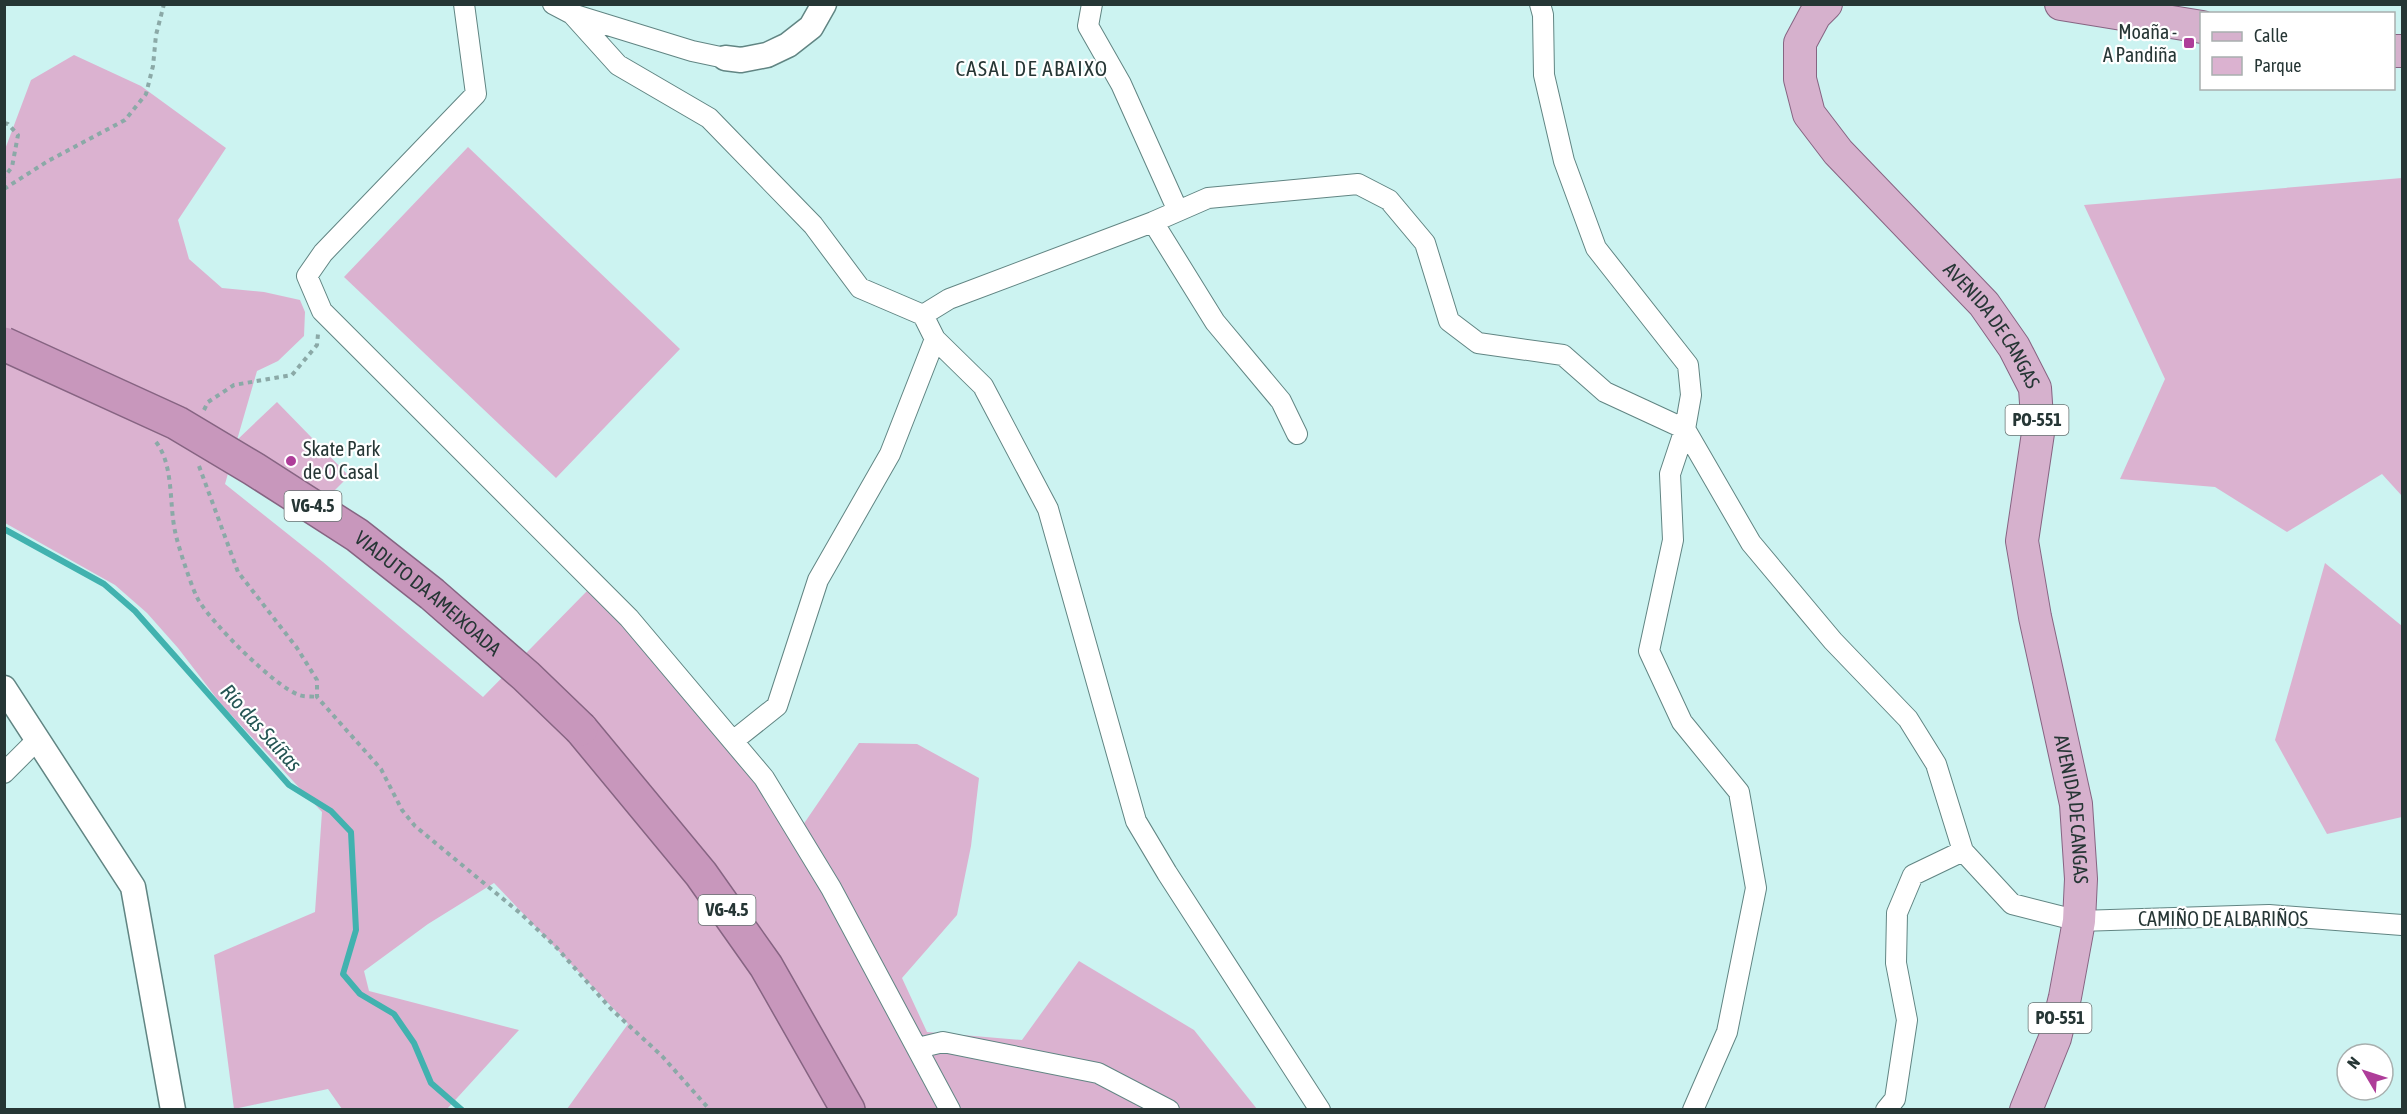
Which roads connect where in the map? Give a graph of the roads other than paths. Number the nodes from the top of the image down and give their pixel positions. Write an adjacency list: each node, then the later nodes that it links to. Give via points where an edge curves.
1 (464, 4): 20 (street, via 476,94 322,254 307,276 322,311 629,618)
2 (553, 4): 8 (street)
3 (824, 4): 10 (street, via 811,27 788,45 767,55 741,60)
4 (1092, 4): 11 (street, via 1088,26 1121,84)
5 (1540, 4): 16 (street, via 1544,75 1564,161 1596,248 1688,365 1691,395)
6 (1826, 4): 23 (main road, AVENIDA DE CANGAS / PO-551, via 1815,15 1800,43 1800,79 1809,114 1838,152 1984,304 2014,347 2035,388 2038,433 2022,541 2076,804 2081,879)
7 (2061, 4): 9 (main road)
8 (572, 14): 10 (street); 13 (street, via 618,66 709,118 813,225 860,288)
9 (2200, 27)
10 (725, 58)
11 (1178, 211): 12 (street); 16 (street, via 1208,198 1358,184 1389,200 1425,243 1449,321 1478,343 1563,355 1605,392)
12 (1153, 222): 13 (street, via 949,299); 17 (street, via 1215,322 1281,401)
13 (923, 315): 14 (street)
14 (934, 339): 20 (street, via 890,454 818,580 777,706); 30 (street, via 983,386 1048,509 1136,821)
15 (4, 344): 27 (highway, VIADUTO DA AMEIXOADA / VG-4.5, bridge, via 177,423 254,469 357,535 526,676 581,729 701,874 772,976)
16 (1685, 429): 22 (street, via 1751,543 1833,641 1908,719 1936,764); 31 (street, via 1670,474 1672,540 1649,651 1682,722 1739,792 1756,888 1727,1032)
17 (1297, 434)
18 (4, 688): 19 (street)
19 (38, 739): 21 (street); 26 (street, via 133,887)
20 (733, 741): 25 (street, via 765,778)
21 (4, 773)
22 (1962, 850): 23 (street, CAMIÑO DE ALBARIÑOS, via 2012,904); 32 (street, via 1913,875 1898,913 1896,963 1907,1020 1895,1099)
23 (2079, 921): 24 (street, CAMIÑO DE ALBARIÑOS, via 2269,915); 33 (main road, PO-551, via 2055,1038)
24 (2403, 925)
25 (918, 1048): 28 (street); 29 (street, via 943,1042 1098,1072)
26 (173, 1110)
27 (848, 1110)
28 (950, 1110)
29 (1169, 1110)
30 (1320, 1110)
31 (1693, 1110)
32 (1886, 1110)
33 (2026, 1110)

